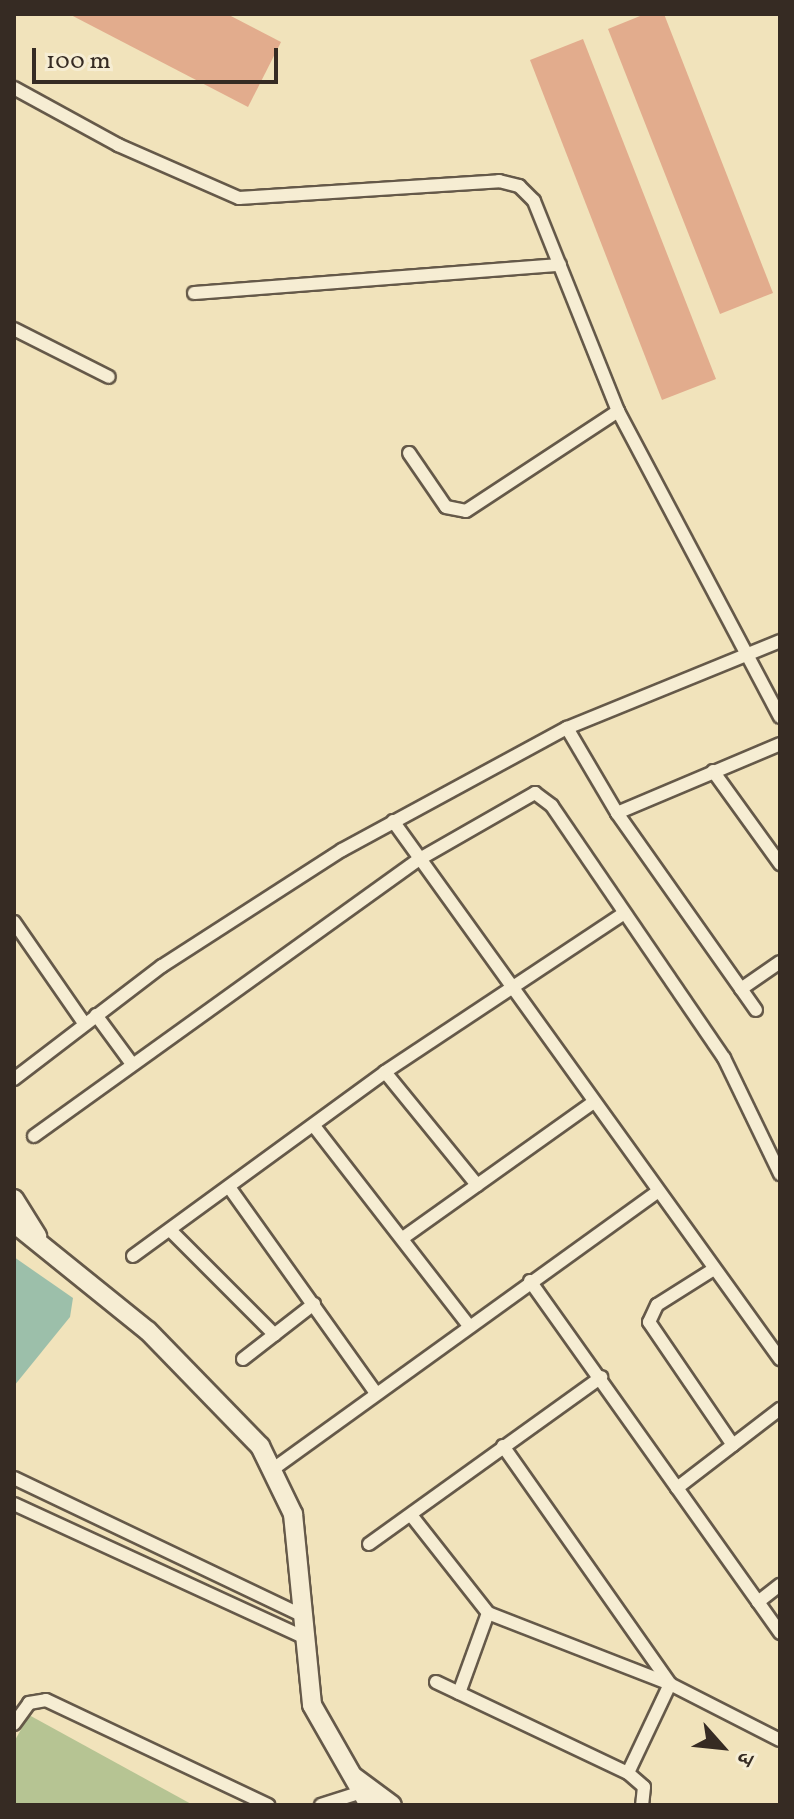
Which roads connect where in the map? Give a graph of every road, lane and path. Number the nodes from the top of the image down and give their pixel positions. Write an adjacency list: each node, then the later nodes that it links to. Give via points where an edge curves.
1 (14, 88): 2 (street, via 118,145 239,198 508,182 534,201)
2 (560, 265): 3 (street); 6 (street)
3 (194, 293)
4 (14, 329): 5 (street)
5 (109, 377)
6 (618, 411): 7 (street, via 466,511 446,507); 9 (street)
7 (409, 453)
8 (780, 641): 9 (street)
9 (752, 655): 10 (street); 11 (street)
10 (780, 717)
11 (567, 728): 14 (street); 15 (street)
12 (780, 744): 13 (street)
13 (713, 771): 14 (street); 17 (street)
14 (617, 813): 21 (street)
15 (393, 821): 16 (street); 24 (street, via 162,966)
16 (418, 860): 18 (street, via 535,793 552,806); 22 (street); 26 (street)
17 (780, 864)
18 (623, 914): 22 (street); 32 (street, via 724,1058)
19 (14, 922): 25 (street)
20 (780, 962): 21 (street)
21 (741, 989): 23 (street)
22 (510, 991): 27 (street); 29 (street)
23 (756, 1010)
24 (96, 1015): 25 (street); 26 (street)
25 (84, 1023): 28 (street)
26 (132, 1064): 31 (street)
27 (385, 1072): 30 (street); 33 (street)
28 (14, 1079)
29 (592, 1103): 33 (street); 35 (street)
30 (314, 1126): 34 (street); 39 (street)
31 (34, 1136)
32 (780, 1174)
33 (477, 1185): 39 (street)
34 (229, 1187): 38 (street); 44 (street)
35 (657, 1192): 42 (street); 43 (street)
36 (14, 1199): 40 (main road)
37 (14, 1223): 40 (main road)
38 (170, 1230): 41 (street); 46 (street)
39 (403, 1238): 45 (street)
40 (41, 1241): 54 (main road, via 148,1331 227,1409)
41 (133, 1256)
42 (714, 1269): 48 (street); 52 (street, via 657,1305 649,1322)
43 (530, 1281): 45 (street); 49 (street)
44 (314, 1304): 46 (street); 50 (street)
45 (469, 1326): 50 (street)
46 (275, 1335): 47 (street)
47 (243, 1359)
48 (780, 1359)
49 (601, 1377): 53 (street); 56 (street)
50 (375, 1392): 54 (street)
51 (780, 1409): 52 (street)
52 (733, 1445): 56 (street)
53 (503, 1446): 58 (street); 69 (street)
54 (273, 1469): 65 (main road, via 293,1514)
55 (14, 1478): 59 (street)
56 (677, 1488): 63 (street)
57 (14, 1504): 61 (street)
58 (411, 1515): 60 (street); 64 (street)
59 (122, 1530): 61 (street); 65 (street)
60 (369, 1544)
61 (114, 1550): 67 (street)
62 (780, 1585): 63 (street)
63 (758, 1602): 66 (street)
64 (488, 1613): 69 (street); 70 (street)
65 (301, 1615): 67 (main road)
66 (780, 1633)
67 (303, 1637): 74 (main road, via 312,1705)
68 (436, 1682): 70 (street)
69 (670, 1684): 72 (street); 73 (street)
70 (459, 1693): 73 (street)
71 (14, 1724): 75 (street, via 29,1703 46,1700)
72 (780, 1740)
73 (628, 1773): 78 (street, via 644,1787)
74 (363, 1791): 76 (street); 77 (main road)
75 (268, 1805)
76 (321, 1805)
77 (392, 1805)
78 (642, 1805)

